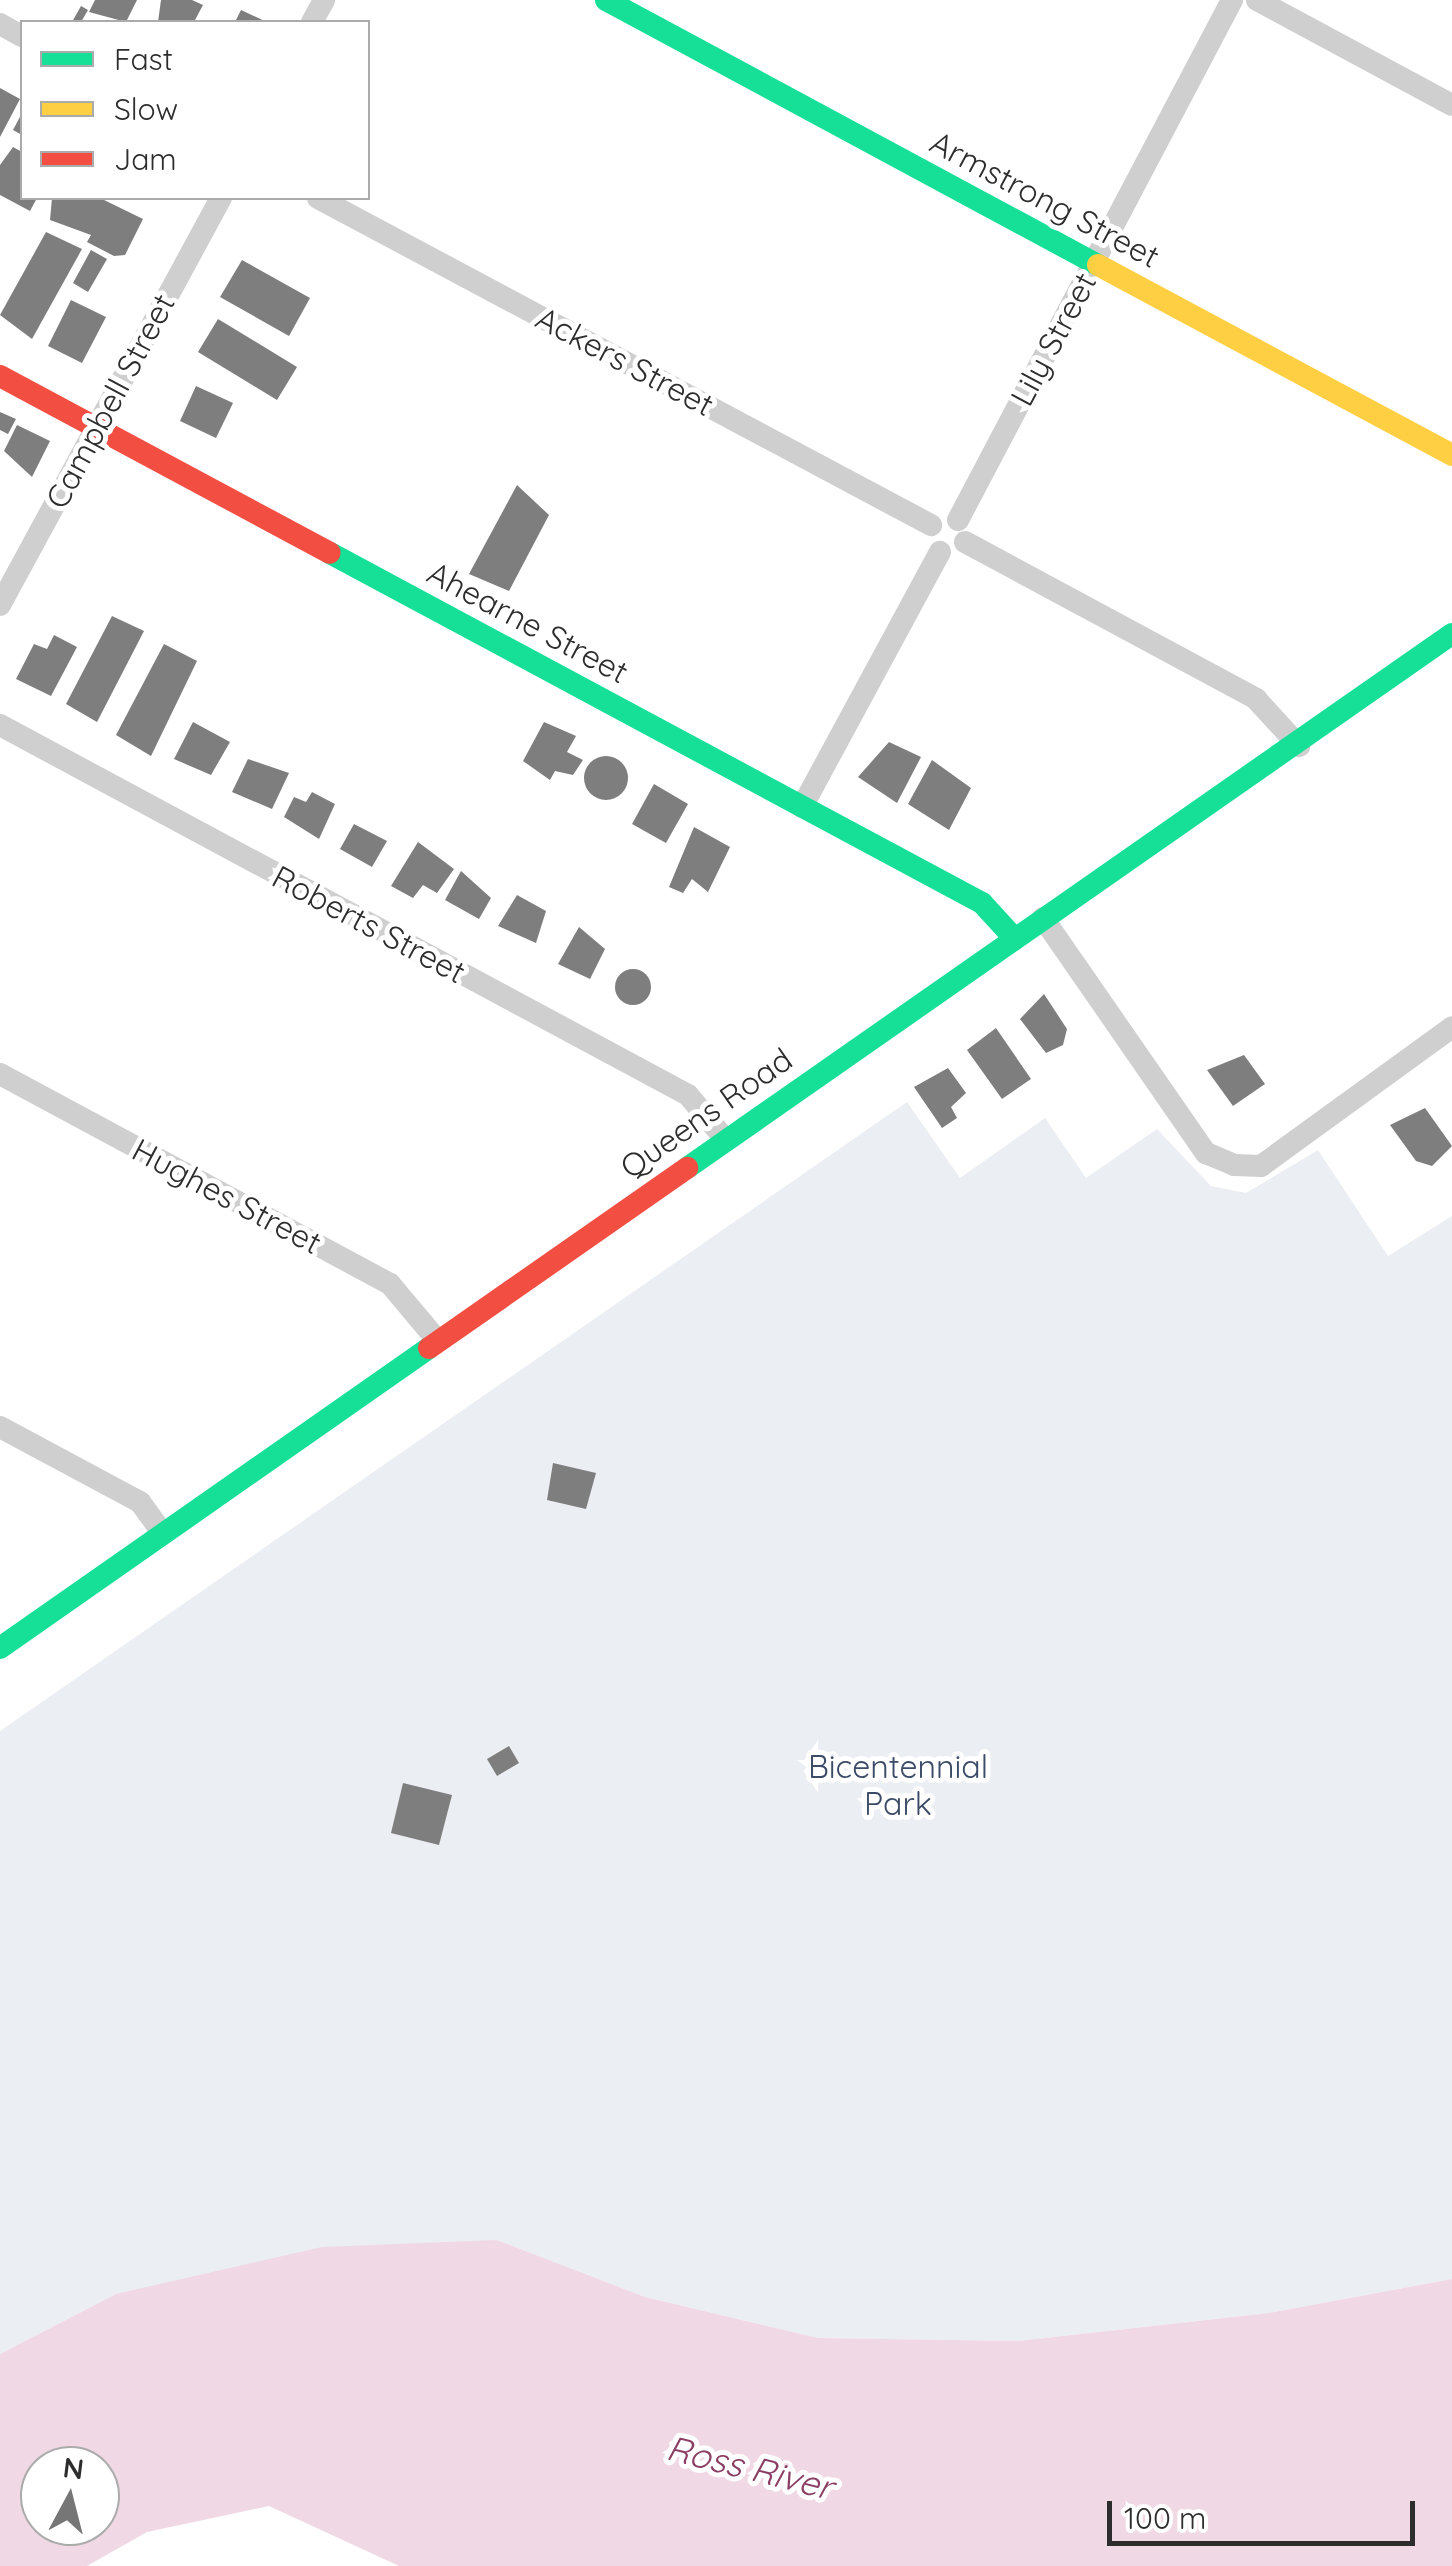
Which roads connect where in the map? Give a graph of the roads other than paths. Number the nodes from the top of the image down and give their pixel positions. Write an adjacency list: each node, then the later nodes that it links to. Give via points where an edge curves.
1 (606, 0): 7 (street, Armstrong Street)
2 (1232, 0): 7 (street, Lily Street)
3 (1257, 0): 4 (street)
4 (1452, 106)
5 (219, 200): 9 (street, Campbell Street)
6 (322, 200): 11 (street, Ackers Street)
7 (1094, 262): 10 (street, Armstrong Street); 12 (street, Lily Street)
8 (0, 376): 9 (street, Ahearne Street)
9 (97, 427): 14 (street, Campbell Street); 18 (street, Ahearne Street)
10 (1452, 455)
11 (931, 526): 12 (street); 13 (street)
12 (962, 531): 13 (street); 17 (street, via 1256,699)
13 (940, 552): 18 (street)
14 (0, 605)
15 (1452, 634): 17 (street, Queens Road)
16 (0, 724): 23 (street, Roberts Street, via 688,1096)
17 (1300, 746): 19 (street, Queens Road)
18 (802, 807): 20 (street, Ahearne Street, via 982,903)
19 (1043, 918): 20 (street, Queens Road); 21 (street, via 1206,1153 1234,1165 1261,1166)
20 (1014, 938): 23 (street, Queens Road)
21 (1452, 1027)
22 (0, 1074): 24 (street, Hughes Street, via 390,1284)
23 (725, 1139): 24 (street, Queens Road)
24 (438, 1340): 26 (street, Queens Road)
25 (0, 1426): 26 (street, via 140,1502)
26 (164, 1534): 27 (street, Queens Road)
27 (0, 1648)

